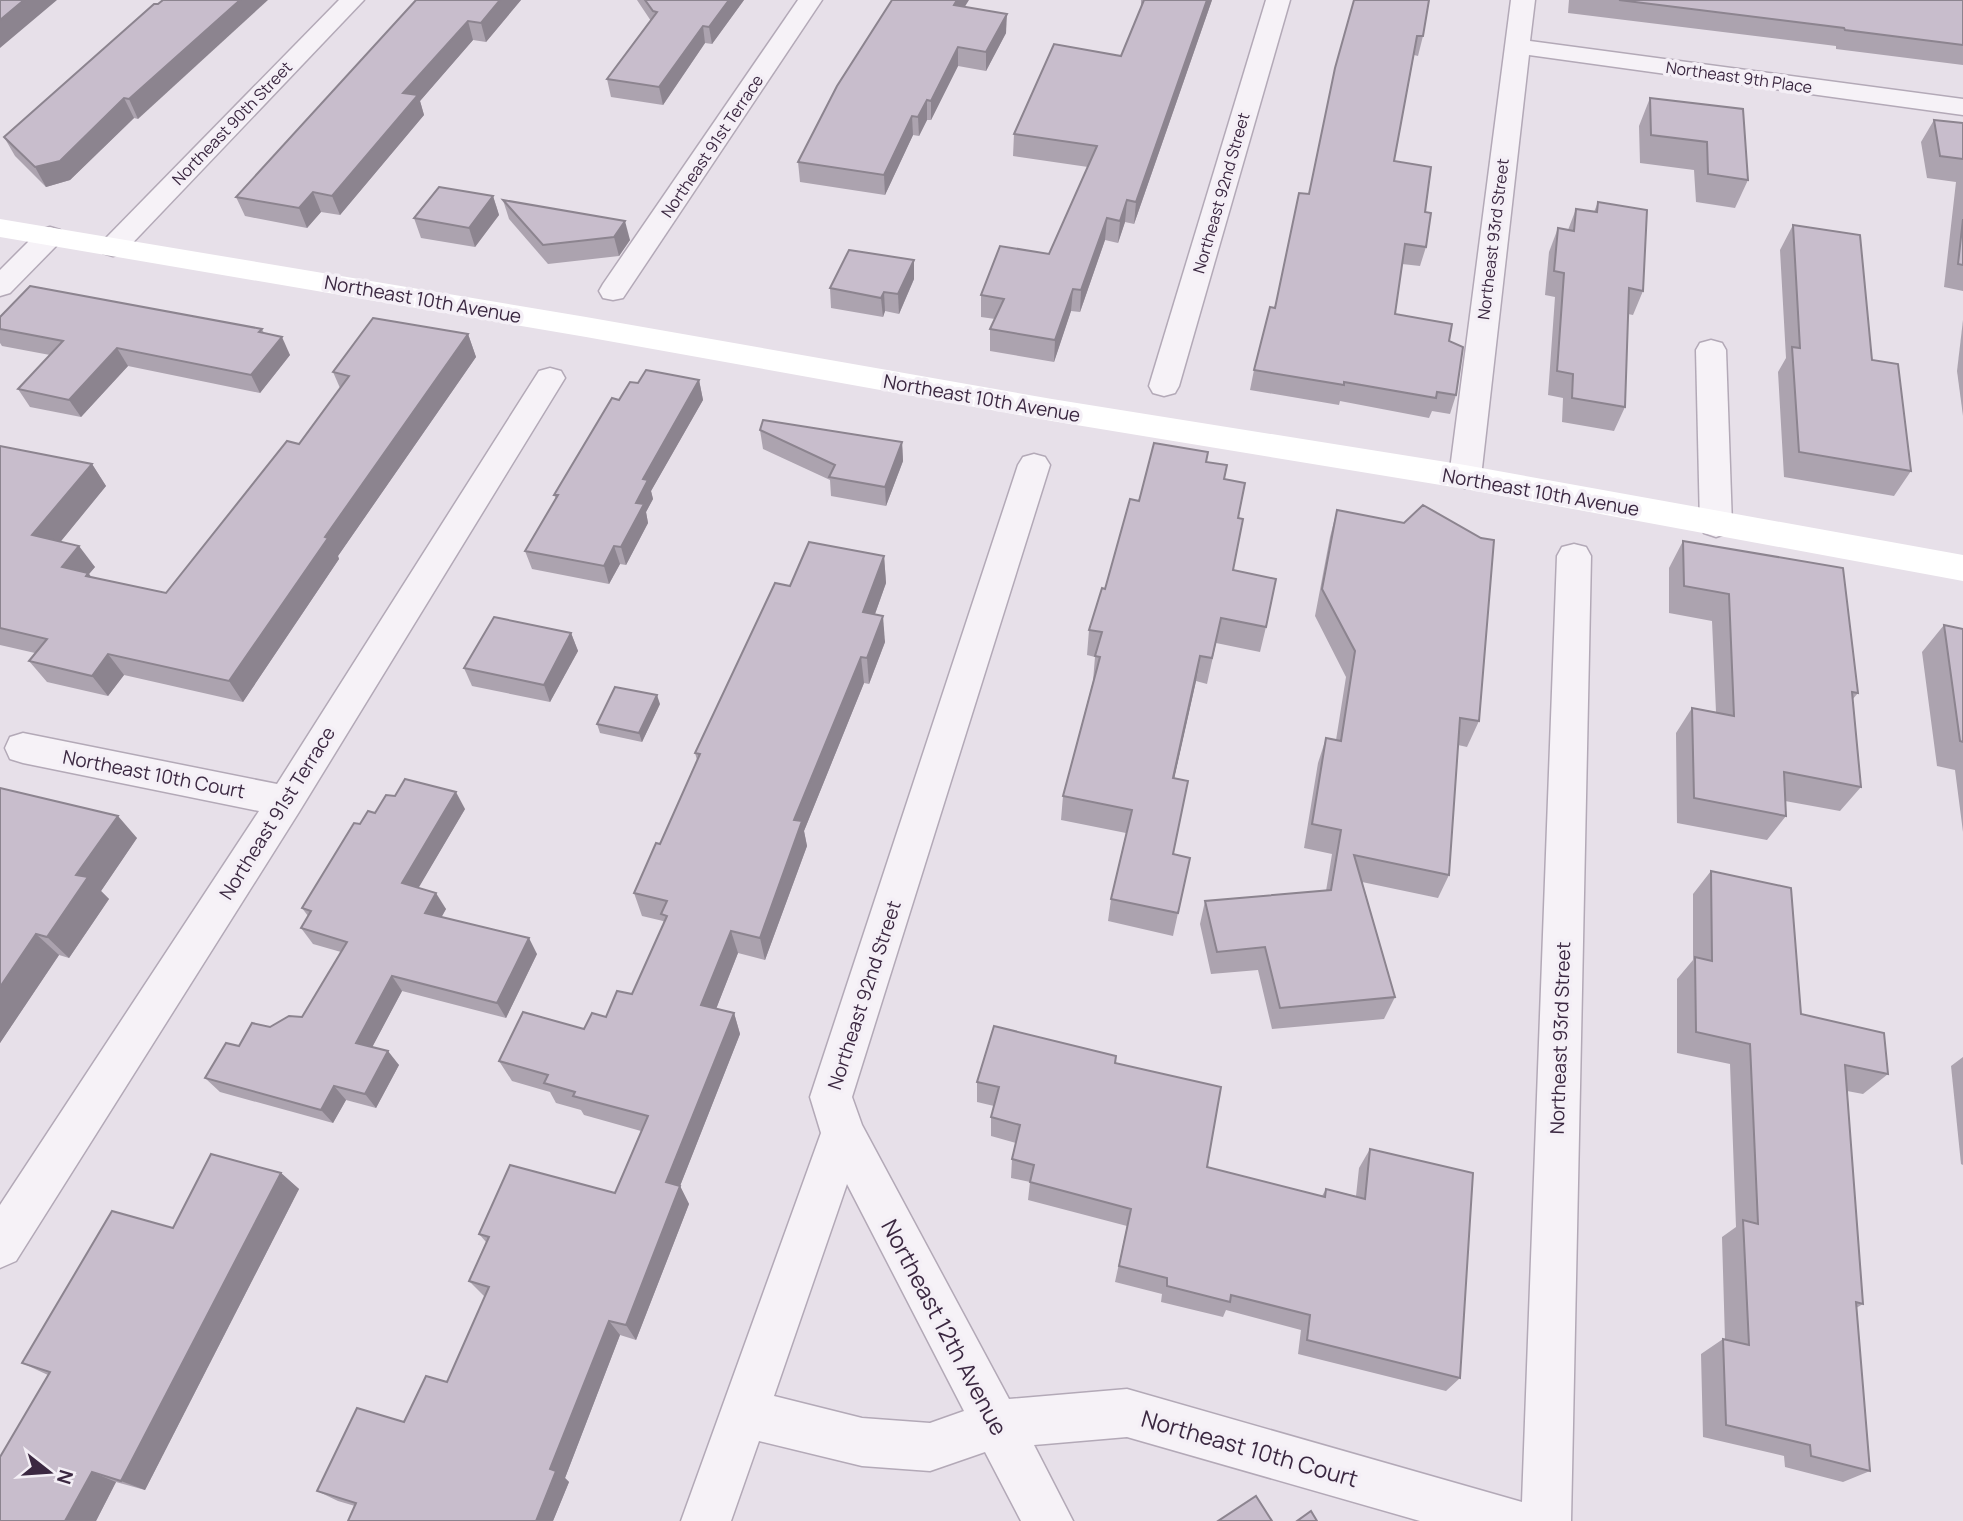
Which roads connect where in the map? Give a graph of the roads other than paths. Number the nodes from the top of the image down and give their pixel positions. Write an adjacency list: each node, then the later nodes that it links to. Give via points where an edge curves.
1 (352, 0): 9 (street, Northeast 90th Street)
2 (810, 0): 11 (street, Northeast 91st Terrace)
3 (1278, 0): 14 (street, Northeast 92nd Street)
4 (1523, 0): 5 (street, Northeast 93rd Street)
5 (1516, 46): 6 (street, Northeast 9th Place); 16 (street, Northeast 93rd Street)
6 (1963, 107)
7 (0, 228): 8 (street, Northeast 10th Avenue)
8 (50, 236): 9 (street, Northeast 10th Avenue); 10 (street)
9 (113, 247): 16 (street, Northeast 10th Avenue)
10 (0, 287)
11 (613, 291)
12 (1711, 351): 17 (street)
13 (550, 378): 21 (street, Northeast 91st Terrace)
14 (1164, 386)
15 (1034, 465): 22 (street, Northeast 92nd Street, via 831,1097)
16 (1465, 478): 17 (street, Northeast 10th Avenue)
17 (1716, 525): 19 (street, Northeast 10th Avenue)
18 (1574, 556): 29 (street, Northeast 93rd Street)
19 (1963, 568)
20 (23, 748): 21 (street, Northeast 10th Court)
21 (286, 801): 23 (street, Northeast 91st Terrace)
22 (843, 1133): 24 (street); 25 (street, Northeast 12th Avenue)
23 (0, 1245)
24 (744, 1413): 25 (street, Northeast 10th Court, via 862,1442 930,1447); 26 (street)
25 (996, 1424): 27 (street, Northeast 12th Avenue); 28 (street, Northeast 10th Court, via 1127,1413)
26 (706, 1521)
27 (1048, 1521)
28 (1507, 1521)
29 (1546, 1521)

